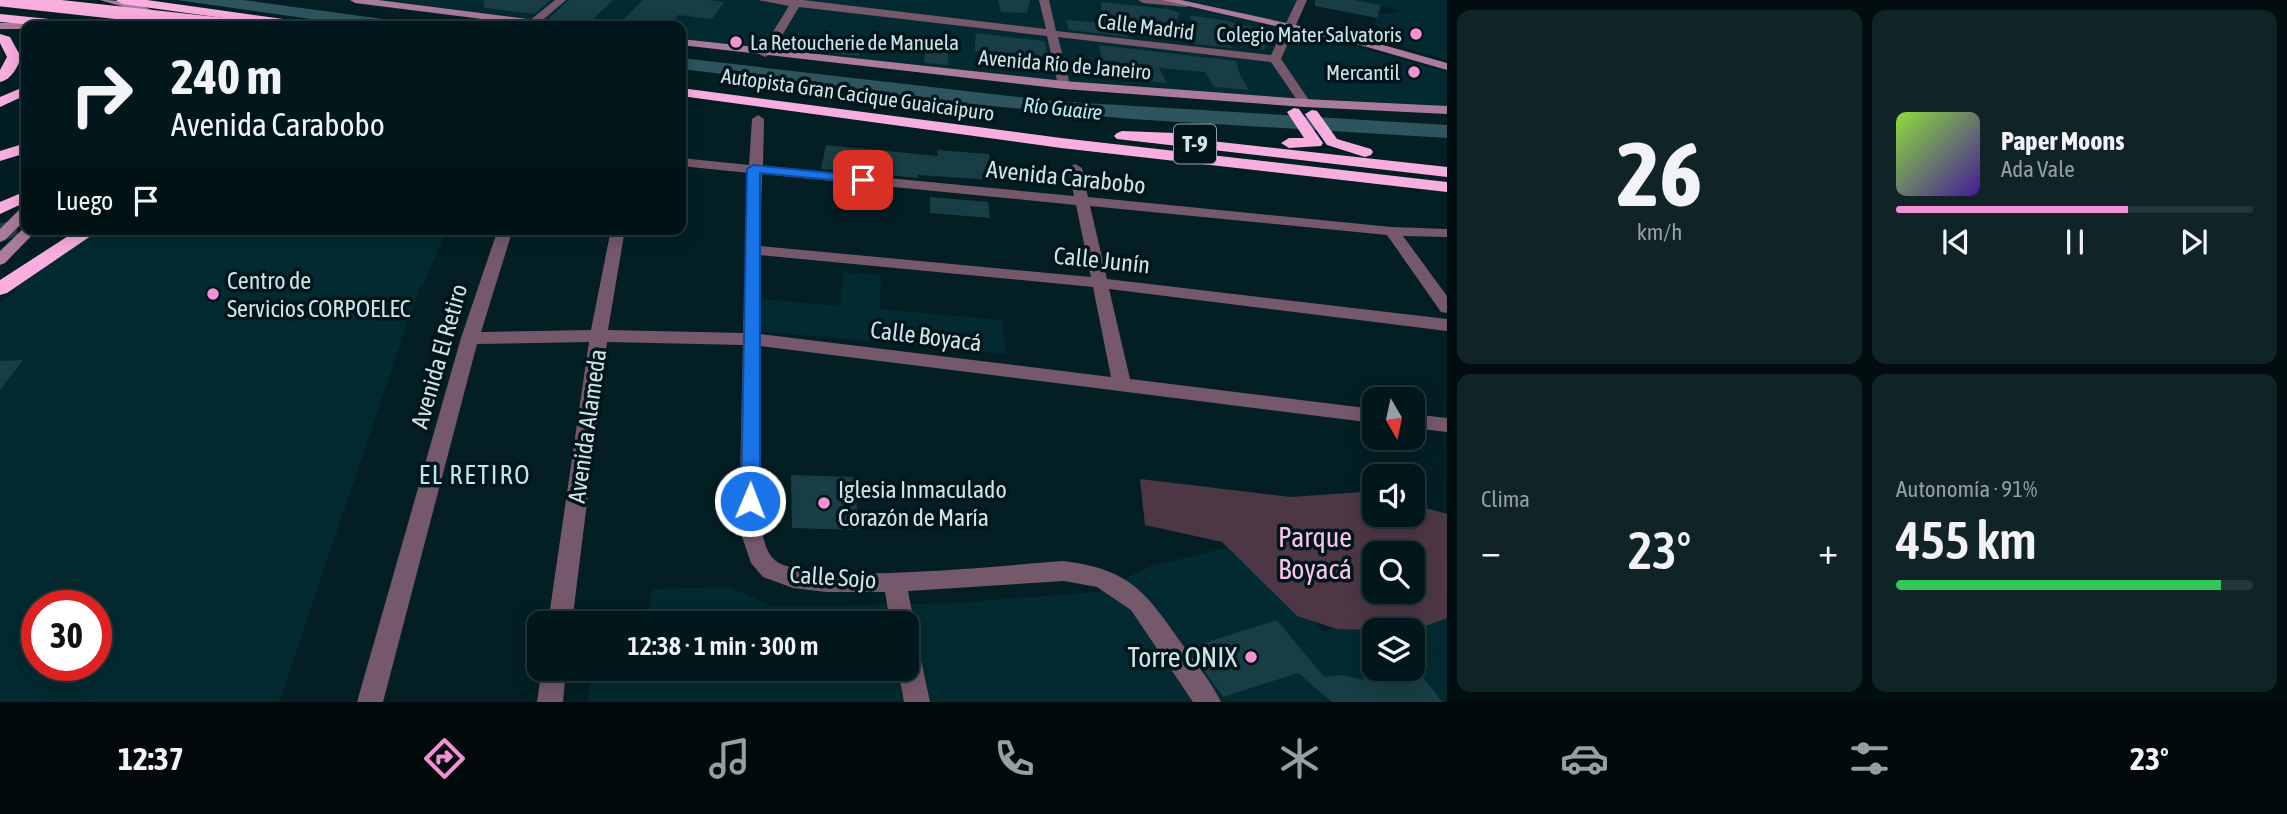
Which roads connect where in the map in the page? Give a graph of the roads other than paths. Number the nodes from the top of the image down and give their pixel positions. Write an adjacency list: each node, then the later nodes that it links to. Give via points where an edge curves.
1 (2, 0): 20 (highway, bridge)
2 (19, 0): 15 (street)
3 (59, 0): 21 (highway, bridge, via 167,11)
4 (105, 0): 19 (street, via 152,12)
5 (122, 0): 22 (highway)
6 (355, 0): 23 (street)
7 (561, 0): 24 (street)
8 (763, 0): 13 (street, Calle Madrid)
9 (1044, 0): 28 (street)
10 (1143, 0): 14 (street)
11 (1167, 0): 14 (street)
12 (1302, 0): 27 (street)
13 (797, 2): 28 (street, Calle Madrid); 32 (street)
14 (1186, 4): 27 (street)
15 (0, 7): 18 (highway)
16 (0, 18): 17 (highway)
17 (32, 21)
18 (117, 21)
19 (163, 21)
20 (193, 21)
21 (214, 21)
22 (270, 21)
23 (518, 21)
24 (535, 21)
25 (0, 26): 26 (street); 30 (highway)
26 (21, 26)
27 (1290, 26): 33 (street); 34 (street)
28 (1053, 34): 33 (street, Calle Madrid); 38 (street)
29 (0, 38): 36 (highway, via 14,57)
30 (21, 38)
31 (686, 43): 32 (street, Avenida Río de Janeiro)
32 (765, 54): 38 (street, Avenida Río de Janeiro)
33 (1275, 59): 44 (street)
34 (1444, 67)
35 (21, 69): 39 (highway)
36 (0, 78)
37 (686, 80): 48 (highway, Autopista Gran Cacique Guaicaipuro / T-9)
38 (1064, 85): 44 (street, Avenida Río de Janeiro, via 1247,99)
39 (0, 92)
40 (21, 92): 43 (highway)
41 (686, 93): 50 (highway, Autopista Gran Cacique Guaicaipuro / T-9)
42 (686, 102): 50 (highway)
43 (0, 103)
44 (1303, 109): 45 (street); 46 (street); 48 (highway, T-9, via 1315,143 1310,145); 54 (highway, via 1332,142 1347,149)
45 (1447, 110)
46 (1447, 117)
47 (758, 119): 58 (street, Calle Sojo)
48 (1122, 136): 60 (highway, Autopista Gran Cacique Guaicaipuro / T-9)
49 (21, 138): 51 (highway)
50 (1061, 143): 61 (highway, Autopista Gran Cacique Guaicaipuro / T-9)
51 (0, 144)
52 (21, 150): 53 (highway)
53 (0, 156)
54 (1447, 160)
55 (686, 162): 58 (street, Avenida Carabobo)
56 (21, 164): 57 (highway)
57 (0, 169)
58 (753, 169): 63 (street, Avenida Carabobo); 75 (street, Calle Sojo)
59 (1074, 169): 63 (street)
60 (1447, 172)
61 (1447, 187)
62 (21, 199): 65 (highway)
63 (1081, 202): 67 (street, Avenida Carabobo); 78 (street)
64 (21, 209): 65 (highway)
65 (0, 211)
66 (21, 214): 74 (street)
67 (1392, 231): 68 (street, Avenida Carabobo); 80 (street)
68 (1447, 233)
69 (25, 235): 76 (street)
70 (69, 235): 77 (highway)
71 (82, 235): 77 (highway)
72 (504, 235): 83 (street, Avenida El Retiro)
73 (617, 235): 82 (street, Avenida Alameda)
74 (0, 237)
75 (752, 250): 78 (street, Calle Junín); 84 (street, Calle Sojo)
76 (0, 260)
77 (26, 269): 79 (highway)
78 (1101, 284): 81 (street, Calle Junín); 85 (street)
79 (0, 289)
80 (1447, 308)
81 (1447, 325)
82 (600, 336): 83 (street, Calle Boyacá); 84 (street, Calle Boyacá); 90 (street, Avenida Alameda)
83 (470, 338): 94 (street, Avenida El Retiro)
84 (753, 340): 85 (street, Calle Boyacá); 89 (street, Calle Sojo, via 750,528 757,554 774,572 798,579)
85 (1122, 384): 86 (street, Calle Boyacá)
86 (1362, 414)
87 (1425, 422): 88 (street)
88 (1447, 425)
89 (895, 581): 91 (street); 97 (street, Calle Sojo, via 1064,571 1101,578 1139,603)
90 (562, 611)
91 (900, 611)
92 (552, 681): 95 (street)
93 (913, 681): 96 (street)
94 (370, 702)
95 (550, 702)
96 (917, 702)
97 (1208, 702)

